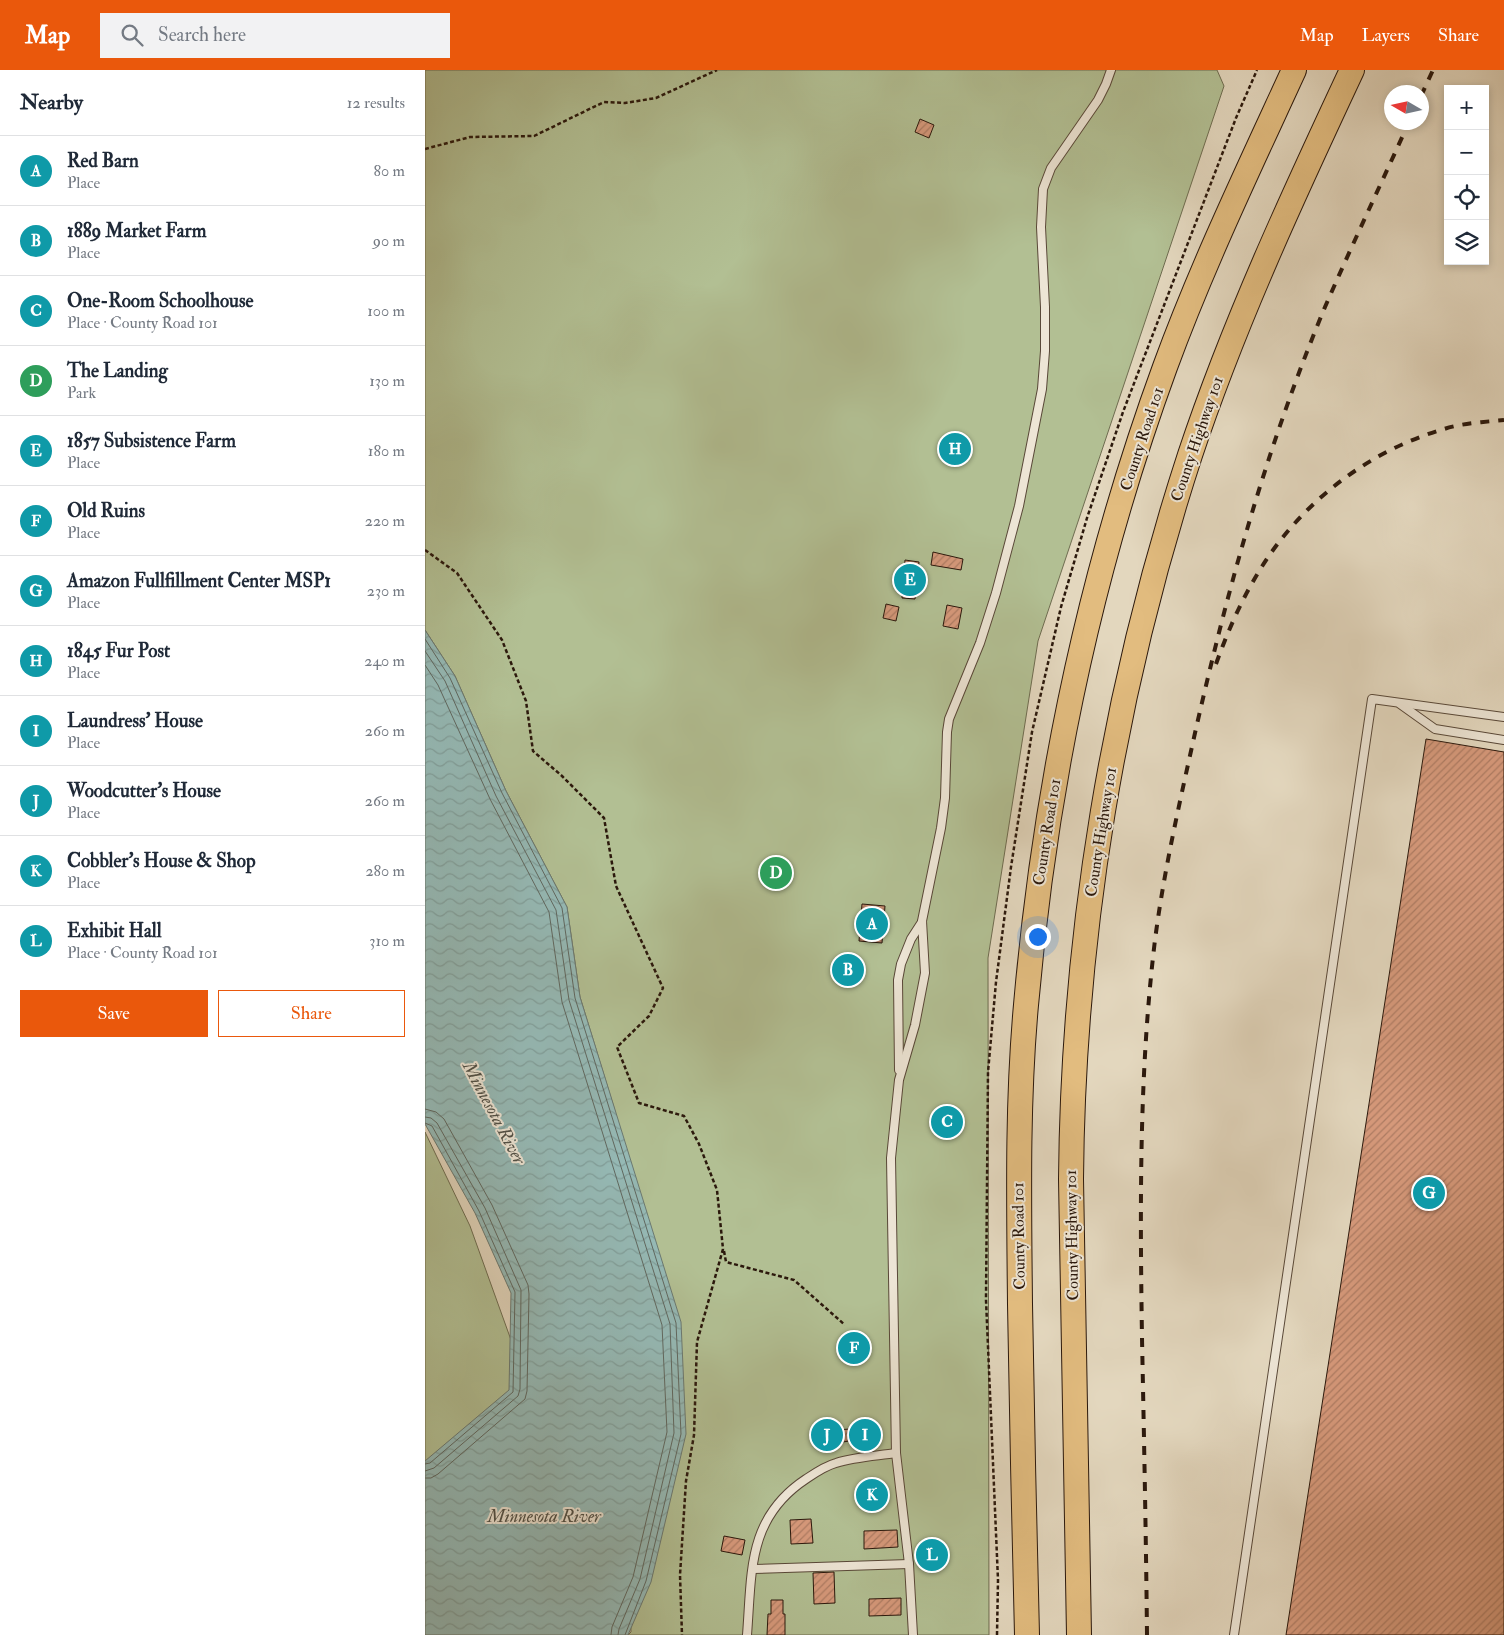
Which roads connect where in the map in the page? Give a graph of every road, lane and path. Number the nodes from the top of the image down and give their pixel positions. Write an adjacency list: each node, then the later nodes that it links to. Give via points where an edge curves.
1 (717, 70): 5 (path, via 656,98 625,103 604,102 534,136 471,138)
2 (1111, 70): 10 (lane, via 1099,100 1051,168 1043,189 1045,351 1042,389 1019,506 996,593 949,719 941,828)
3 (1294, 70): 20 (main road, County Road 101, via 1205,266 1145,423 1100,572 1053,788 1025,1010 1019,1158)
4 (1352, 70): 21 (main road, County Highway 101, via 1251,292 1190,456 1154,577 1100,824 1081,978 1071,1135)
5 (425, 149)
6 (425, 550): 12 (path, via 457,573 503,640 526,701 533,751 604,818 616,886 663,988 649,1016 617,1046 639,1103 684,1116 695,1137 717,1190)
7 (1398, 702): 8 (lane); 9 (lane, via 1435,729); 22 (lane, via 1372,699)
8 (1504, 717)
9 (1504, 740)
10 (922, 921): 11 (lane, via 925,973 915,1025); 11 (lane, via 911,939 898,980)
11 (899, 1080): 14 (lane, via 891,1158)
12 (723, 1249): 13 (path, via 726,1262 794,1280); 17 (path, via 697,1342 694,1435 686,1481 680,1575)
13 (845, 1325)
14 (896, 1453): 15 (lane); 16 (lane, via 836,1462 823,1467 787,1492 764,1525 757,1541)
15 (909, 1564): 16 (lane); 19 (lane)
16 (753, 1569): 18 (lane)
17 (682, 1635)
18 (747, 1635)
19 (913, 1635)
20 (1027, 1635)
21 (1079, 1635)
22 (1234, 1635)

